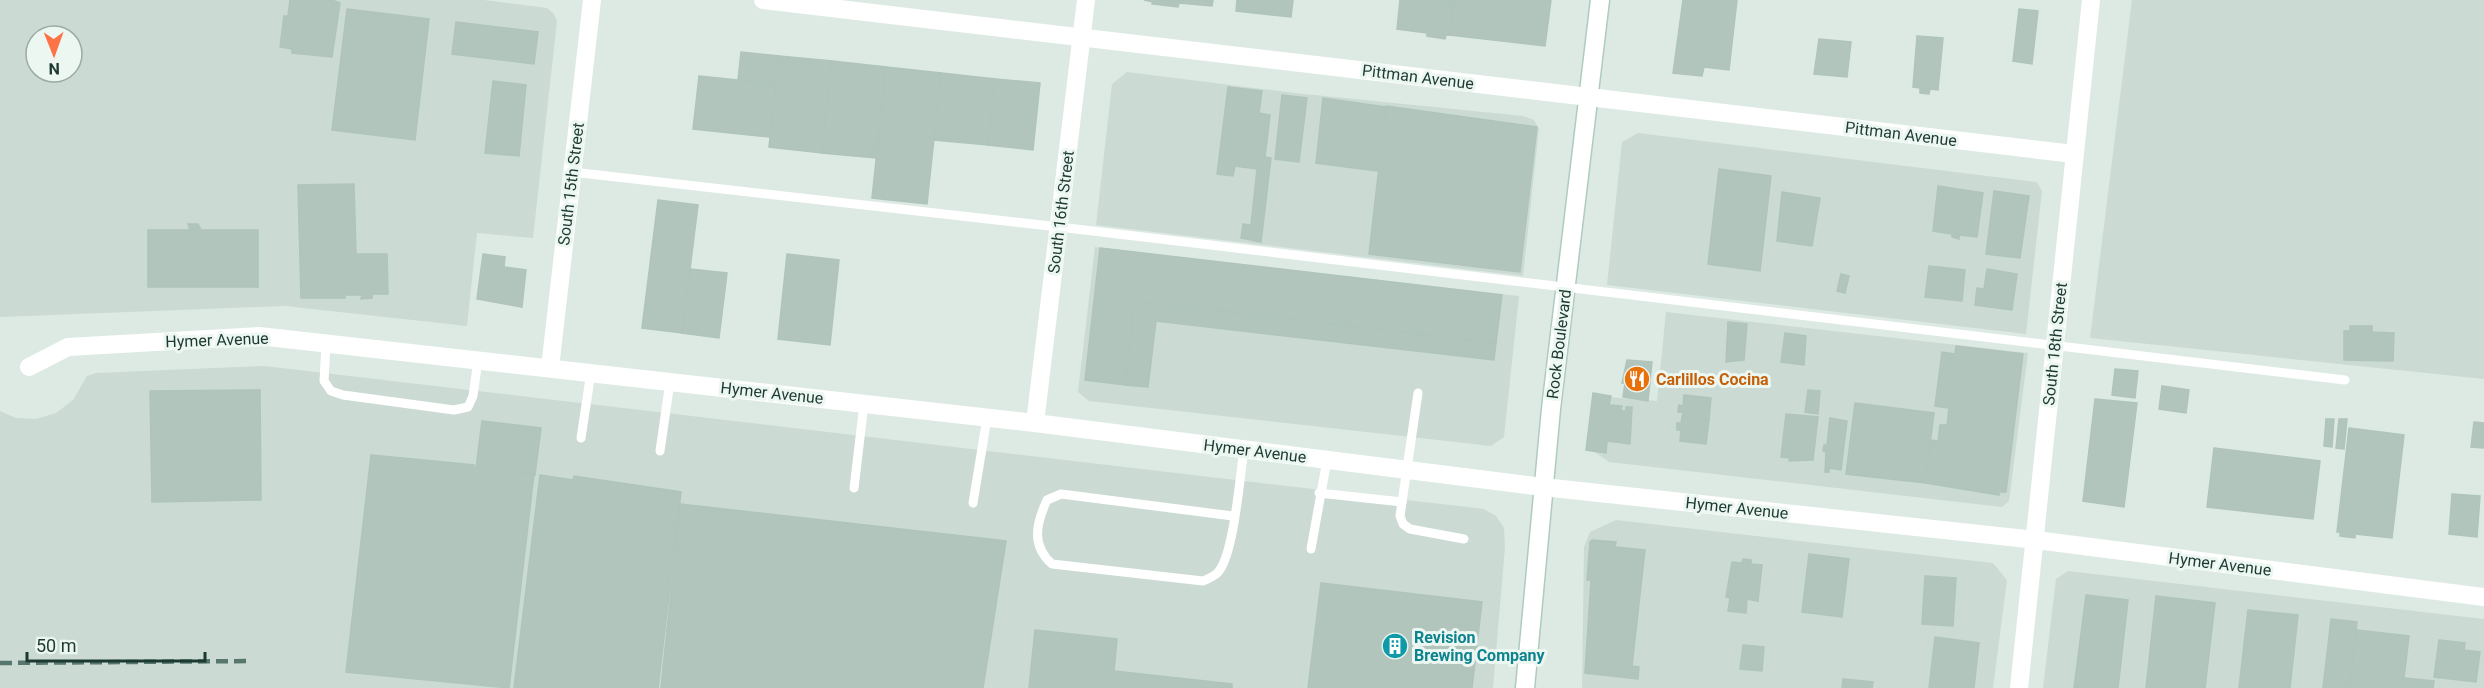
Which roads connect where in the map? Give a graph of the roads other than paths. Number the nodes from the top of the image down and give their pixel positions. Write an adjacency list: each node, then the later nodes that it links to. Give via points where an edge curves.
1 (592, 0): 9 (street, South 15th Street)
2 (763, 0): 6 (street, Pittman Avenue)
3 (1086, 0): 6 (street, South 16th Street)
4 (1600, 0): 7 (street, Rock Boulevard)
5 (2091, 0): 8 (street, South 18th Street)
6 (1082, 36): 7 (street, Pittman Avenue); 10 (street, South 16th Street)
7 (1588, 98): 8 (street, Pittman Avenue); 11 (street, Rock Boulevard)
8 (2073, 154): 13 (street, South 18th Street)
9 (572, 172): 10 (lane); 16 (street, South 15th Street)
10 (1059, 227): 11 (lane); 23 (street, South 16th Street)
11 (1566, 288): 13 (lane); 29 (street, Rock Boulevard)
12 (326, 344): 14 (street, Hymer Avenue); 14 (lane, via 324,381 331,391 454,410 468,407); 15 (street, Hymer Avenue, via 259,336 68,347)
13 (2055, 347): 18 (lane); 36 (street, South 18th Street)
14 (478, 360): 16 (street, Hymer Avenue)
15 (29, 368)
16 (550, 368): 17 (street, Hymer Avenue)
17 (591, 372): 19 (street, Hymer Avenue); 24 (lane)
18 (2345, 380)
19 (670, 381): 21 (street, Hymer Avenue); 26 (lane)
20 (1418, 393): 28 (lane)
21 (864, 404): 22 (street, Hymer Avenue); 30 (lane)
22 (987, 418): 23 (street, Hymer Avenue); 33 (lane)
23 (1035, 423): 25 (street, Hymer Avenue)
24 (581, 438)
25 (1244, 449): 27 (street, Hymer Avenue); 34 (lane)
26 (660, 451)
27 (1327, 460): 28 (street, Hymer Avenue); 31 (lane)
28 (1407, 470): 29 (street, Hymer Avenue); 32 (lane)
29 (1543, 487): 36 (street, Hymer Avenue); 39 (street, Rock Boulevard)
30 (854, 488)
31 (1319, 493): 32 (lane); 37 (lane)
32 (1402, 502): 35 (lane, via 1400,516 1410,529)
33 (973, 503)
34 (1233, 516): 34 (lane, via 1226,560 1218,573 1203,581 1052,564 1041,554 1036,539 1047,500 1061,494)
35 (1464, 539)
36 (2036, 540): 38 (street, Hymer Avenue); 40 (street, South 18th Street)
37 (1311, 549)
38 (2484, 597)
39 (1526, 688)
40 (2019, 688)

